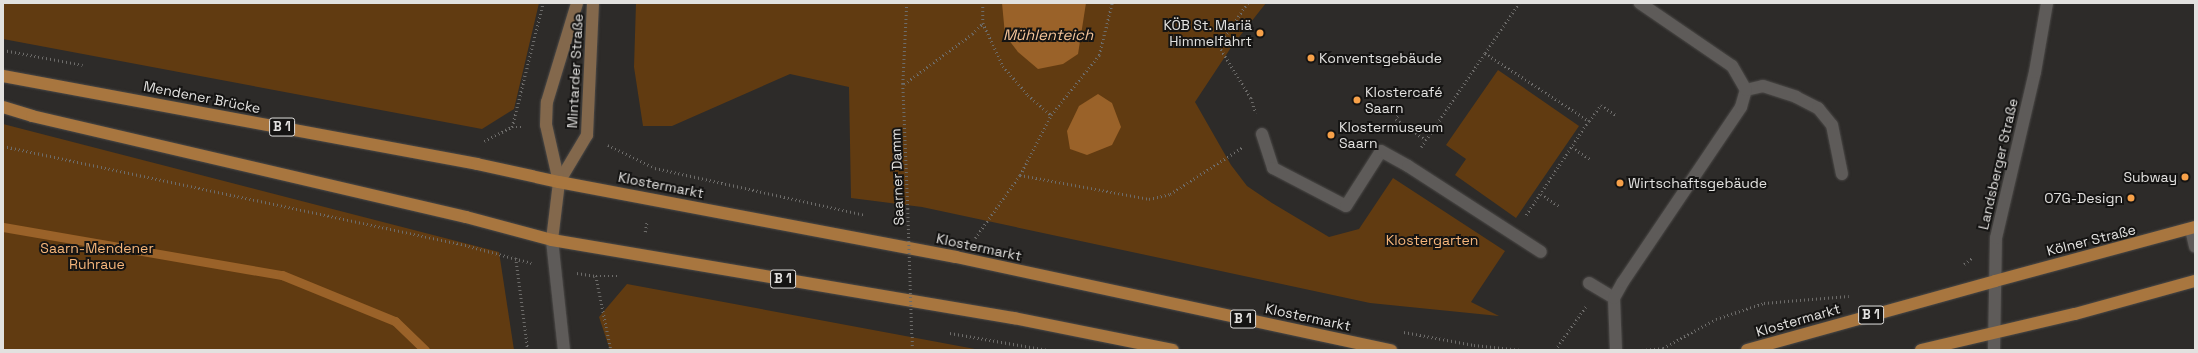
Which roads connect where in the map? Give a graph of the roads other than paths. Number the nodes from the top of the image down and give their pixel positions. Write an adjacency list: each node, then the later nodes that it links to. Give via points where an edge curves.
1 (576, 3): 10 (main road, Mintarder Straße, via 548,102 546,125)
2 (594, 3): 10 (main road, Mintarder Straße, via 587,135)
3 (1640, 3): 6 (street, via 1732,66)
4 (2047, 3): 15 (street, Landsberger Straße, via 2036,72 1996,238)
5 (3, 76): 10 (main road, Mendener Brücke / B 1, via 477,164)
6 (1746, 90): 9 (street, via 1763,86 1796,97 1818,108 1832,125); 18 (street, via 1741,107)
7 (3, 106): 12 (main road, B 1, via 32,116 466,217)
8 (1262, 134): 14 (street, via 1273,168 1346,206 1382,151)
9 (1842, 174)
10 (559, 182): 12 (main road, Mintarder Straße); 22 (main road, Klostermarkt / B 1, via 956,257)
11 (2193, 228): 13 (street); 15 (main road, Kölner Straße / B 1)
12 (552, 240): 20 (street, Mintarder Straße); 21 (main road, B 1, via 1014,318)
13 (2195, 247)
14 (1541, 252)
15 (1995, 281): 19 (street, Landsberger Straße); 24 (main road, Klostermarkt / B 1)
16 (2195, 281): 19 (main road)
17 (1593, 286): 18 (street)
18 (1614, 298): 23 (street)
19 (1995, 333): 25 (main road); 26 (street, Landsberger Straße)
20 (564, 350)
21 (1173, 350)
22 (1391, 350)
23 (1616, 350)
24 (1748, 350)
25 (1921, 350)
26 (1994, 350)

